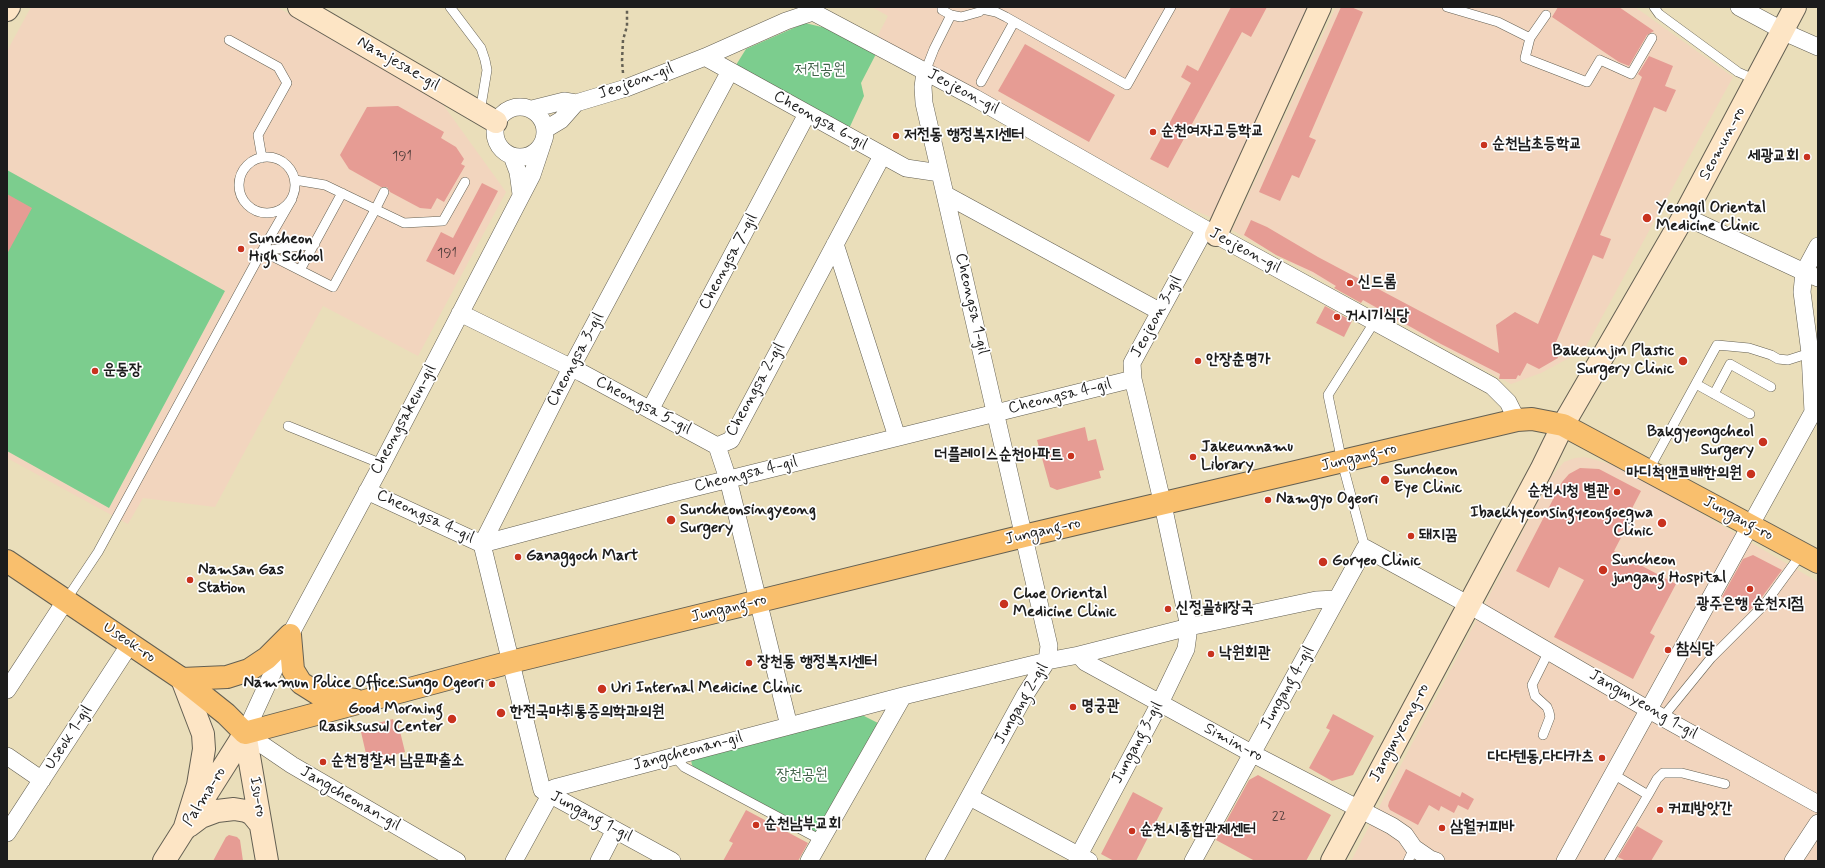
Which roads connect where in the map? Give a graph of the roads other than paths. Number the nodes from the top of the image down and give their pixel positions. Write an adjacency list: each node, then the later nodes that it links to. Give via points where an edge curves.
1 (8, 7): 12 (street)
2 (450, 7): 30 (lane, via 481,48 486,70)
3 (942, 7): 14 (lane, via 942,10)
4 (1171, 7): 16 (lane, via 1127,85)
5 (1320, 7): 45 (street, Jeojeon 3-gil)
6 (1447, 7): 18 (lane, via 1498,22)
7 (1654, 7): 25 (lane, via 1659,14 1738,72)
8 (1739, 7): 17 (street)
9 (1795, 7): 17 (street, Seomun-ro)
10 (982, 8): 14 (lane, via 979,12 960,18); 16 (lane)
11 (816, 9): 22 (street, Jeojeon-gil); 24 (street, Jeojeon-gil)
12 (7, 10)
13 (310, 10): 30 (street, Namjesae-gil)
14 (951, 15): 24 (lane)
15 (1546, 15): 18 (lane)
16 (1014, 22): 26 (lane)
17 (1783, 31): 21 (street); 25 (street, Seomun-ro)
18 (1530, 38): 19 (lane, via 1525,58 1587,82 1600,60 1631,74)
19 (1652, 38)
20 (229, 40): 34 (lane, via 278,68 286,84 258,135)
21 (1818, 47)
22 (705, 57): 23 (street, Cheongsa 6-gil); 27 (street, Jeojeon-gil, via 626,88)
23 (730, 71): 29 (street, Cheongsa 6-gil); 56 (street, Cheongsa 3-gil)
24 (925, 72): 35 (street, Cheongsa 1-gil, via 924,103); 45 (street, Jeojeon-gil)
25 (1756, 80): 44 (street, Seomun-ro)
26 (981, 82)
27 (576, 103): 28 (street, Jeojeon-gil, via 564,101); 31 (street)
28 (532, 109): 30 (street, via 515,107 501,115); 31 (street, via 543,121)
29 (807, 114): 33 (street, Cheongsa 6-gil); 61 (street, Cheongsa 7-gil)
30 (488, 118): 32 (street, via 499,147)
31 (544, 137): 32 (street, via 536,152 521,158); 40 (street, Cheongsakeun-gil, via 532,175)
32 (512, 156): 40 (street, via 518,172)
33 (882, 156): 35 (street, Cheongsa 6-gil, via 906,168); 47 (street, Cheongsa 2-gil)
34 (262, 158): 36 (lane, via 283,162); 42 (lane, via 254,160 242,171 239,187 244,202 257,212 272,213)
35 (940, 173): 41 (street, Cheongsa 1-gil)
36 (295, 180): 39 (lane, via 325,185); 42 (lane)
37 (465, 182): 43 (lane, via 443,221 404,223)
38 (384, 192): 43 (lane)
39 (342, 193): 43 (lane); 46 (lane)
40 (521, 194): 53 (street, Cheongsakeun-gil)
41 (946, 195): 52 (street); 62 (street, Cheongsa 1-gil)
42 (292, 200): 49 (lane)
43 (375, 210): 50 (lane, via 333,287)
44 (1684, 216): 51 (street); 66 (street, Seomun-ro)
45 (1210, 232): 52 (street, Jeojeon 3-gil); 54 (street, Jeojeon-gil)
46 (315, 244): 49 (lane); 50 (lane)
47 (835, 244): 68 (street); 69 (street, Cheongsa 2-gil, via 731,440)
48 (1818, 246): 51 (street)
49 (262, 251): 50 (lane); 83 (lane, via 98,552)
50 (300, 270)
51 (1811, 275): 55 (street, via 1802,292)
52 (1160, 311): 57 (street, Jeojeon 3-gil, via 1132,364)
53 (460, 313): 56 (street, Cheongsa 5-gil); 71 (street, Cheongsakeun-gil)
54 (1375, 321): 65 (street, Jeojeon-gil, via 1492,386 1508,402); 70 (lane, via 1328,395)
55 (1814, 350): 58 (lane, via 1788,360 1778,360 1771,354 1749,348 1717,345); 64 (street)
56 (571, 368): 61 (street, Cheongsa 5-gil); 78 (street, Cheongsa 3-gil)
57 (1133, 379): 62 (street, Cheongsa 4-gil); 75 (street, Jeojeon 3-gil)
58 (1696, 384): 60 (lane); 72 (lane)
59 (1772, 387): 60 (lane, via 1730,364)
60 (1714, 394): 63 (lane)
61 (650, 410): 69 (street, Cheongsa 5-gil)
62 (996, 413): 68 (street, Cheongsa 4-gil); 77 (street, Cheongsa 1-gil)
63 (1750, 414)
64 (1816, 414): 76 (street)
65 (1517, 420): 66 (main road, Jungang-ro, via 1532,419); 70 (main road, Jungang-ro)
66 (1563, 424): 72 (main road, Jungang-ro); 85 (street, Jangmyeong-ro)
67 (288, 426): 71 (lane)
68 (897, 437): 73 (street, Cheongsa 4-gil)
69 (717, 446): 73 (street, Cheongsa 2-gil)
70 (1342, 462): 75 (main road, Jungang-ro); 79 (lane)
71 (382, 464): 74 (street, Cheongsakeun-gil)
72 (1648, 471): 76 (main road, Jungang-ro)
73 (728, 479): 78 (street, Cheongsa 4-gil); 84 (street, Cheongsa 2-gil)
74 (367, 491): 78 (street, Cheongsa 4-gil); 87 (street, Cheongsakeun-gil)
75 (1163, 505): 77 (main road, Jungang-ro); 86 (street, Jungang 3-gil)
76 (1751, 526): 80 (main road, Jungang-ro); 98 (street)
77 (1024, 536): 84 (main road, Jungang-ro); 91 (street, Jungang 2-gil, via 1049,646)
78 (482, 544): 92 (street)
79 (1365, 548): 82 (street, Jungang 4-gil); 85 (street)
80 (1810, 558): 98 (lane)
81 (7, 561): 83 (main road, Useok-ro)
82 (1337, 599): 86 (street, via 1316,600); 102 (street, Jungang 4-gil)
83 (66, 600): 88 (main road, Useok-ro); 94 (street)
84 (757, 603): 92 (main road, Jungang-ro); 99 (street, Cheongsa 2-gil)
85 (1469, 605): 89 (street, Jangmyeong 1-gil); 112 (street, Jangmyeong-ro)
86 (1189, 627): 90 (street); 97 (street, Jungang 3-gil, via 1186,649)
87 (290, 635): 93 (main road, via 268,658 249,670 226,677); 96 (main road, via 293,670 300,683 320,695); 100 (street, Cheongsakeun-gil)
88 (130, 644): 93 (main road, Useok-ro); 106 (street, Useok 1-gil)
89 (1549, 651): 98 (street, Jangmyeong 1-gil); 101 (lane, via 1532,685 1535,696 1547,707 1550,716)
90 (1079, 655): 91 (street); 97 (street, Simin-ro, via 1085,662)
91 (1047, 661): 95 (street, Jangcheonan-gil); 110 (street, Jungang 2-gil, via 1025,695)
92 (511, 662): 96 (main road, Jungang-ro); 108 (street, Jungang 1-gil, via 542,790)
93 (182, 679): 100 (main road, Useok-ro, via 226,714); 115 (street, via 203,734 204,749 198,785)
94 (7, 690)
95 (903, 696): 99 (street, Jangcheonan-gil); 118 (street)
96 (366, 701): 100 (main road, Jungang-ro)
97 (1160, 703): 102 (street, Simin-ro); 120 (street, Jungang 3-gil)
98 (1656, 713): 105 (street); 111 (street, Jangmyeong 1-gil)
99 (789, 726): 104 (street, Jangcheonan-gil)
100 (245, 733): 114 (street, Isu-ro); 115 (street, Palma-ro); 123 (street, Jangcheonan-gil, via 292,765)
101 (1543, 735)
102 (1251, 754): 112 (street, Simin-ro); 129 (street, Jungang 4-gil)
103 (7, 756): 106 (street)
104 (674, 756): 108 (street, Jangcheonan-gil, via 554,788); 118 (lane, via 684,767)
105 (1613, 774): 109 (lane); 132 (street)
106 (42, 780): 117 (street, Useok 1-gil)
107 (1725, 784): 109 (lane, via 1682,773 1663,773)
108 (550, 795): 116 (street, Jungang 1-gil); 124 (street, Jangcheonan-gil)
109 (1648, 795): 133 (lane)
110 (970, 797): 120 (street); 128 (street, Jungang 2-gil)
111 (1818, 804)
112 (1359, 809): 119 (street, Simin-ro, via 1405,835); 130 (street, Jangmyeong-ro)
113 (1818, 824): 134 (street)
114 (261, 825): 115 (street, via 246,811 217,810 201,817); 122 (street, Isu-ro)
115 (184, 830): 121 (street, Palma-ro)
116 (615, 830): 125 (street); 126 (street, Jungang 1-gil)
117 (7, 832)
118 (821, 840): 127 (street)
119 (1411, 855): 131 (street, Simin-ro)
120 (1084, 858)
121 (164, 861)
122 (267, 861)
123 (457, 861)
124 (514, 861)
125 (599, 861)
126 (672, 861)
127 (809, 861)
128 (934, 861)
129 (1193, 861)
130 (1332, 861)
131 (1436, 861)
132 (1565, 861)
133 (1610, 861)
134 (1793, 861)

